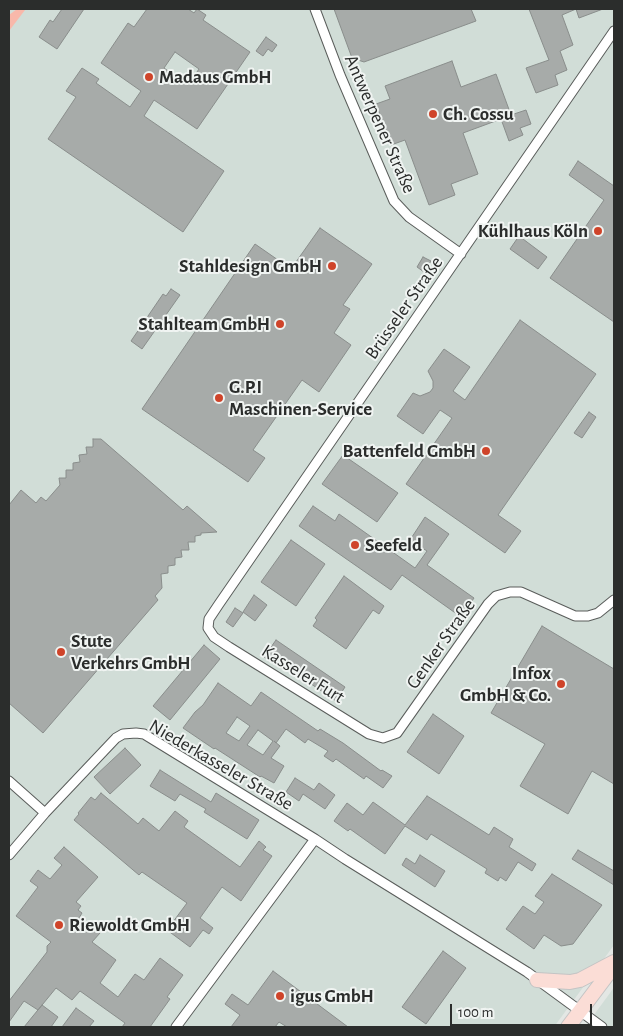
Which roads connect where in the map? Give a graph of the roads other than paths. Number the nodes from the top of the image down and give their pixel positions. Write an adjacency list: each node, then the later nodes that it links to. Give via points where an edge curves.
1 (315, 9): 3 (street, Antwerpener Straße, via 394,201 409,217)
2 (614, 31): 3 (street, Brüsseler Straße)
3 (461, 254): 5 (street, Brüsseler Straße, via 219,604 209,619)
4 (614, 600): 6 (street, Genker Straße, via 598,612 575,616 521,592 496,596 398,733)
5 (208, 628): 6 (street, Kasseler Furt, via 229,648 369,734)
6 (387, 738)
7 (9, 781): 8 (street)
8 (45, 813): 9 (street, Niederkasseler Straße, via 116,738 136,733 144,734); 10 (street, Niederkasseler Straße)
9 (315, 839): 13 (street, Niederkasseler Straße); 15 (street)
10 (9, 855)
11 (614, 962): 13 (main road, via 580,980)
12 (614, 966): 14 (main road)
13 (537, 980): 14 (street, Niederkasseler Straße)
14 (580, 1011): 16 (main road); 17 (street, Niederkasseler Straße)
15 (176, 1027)
16 (568, 1027)
17 (602, 1027)

